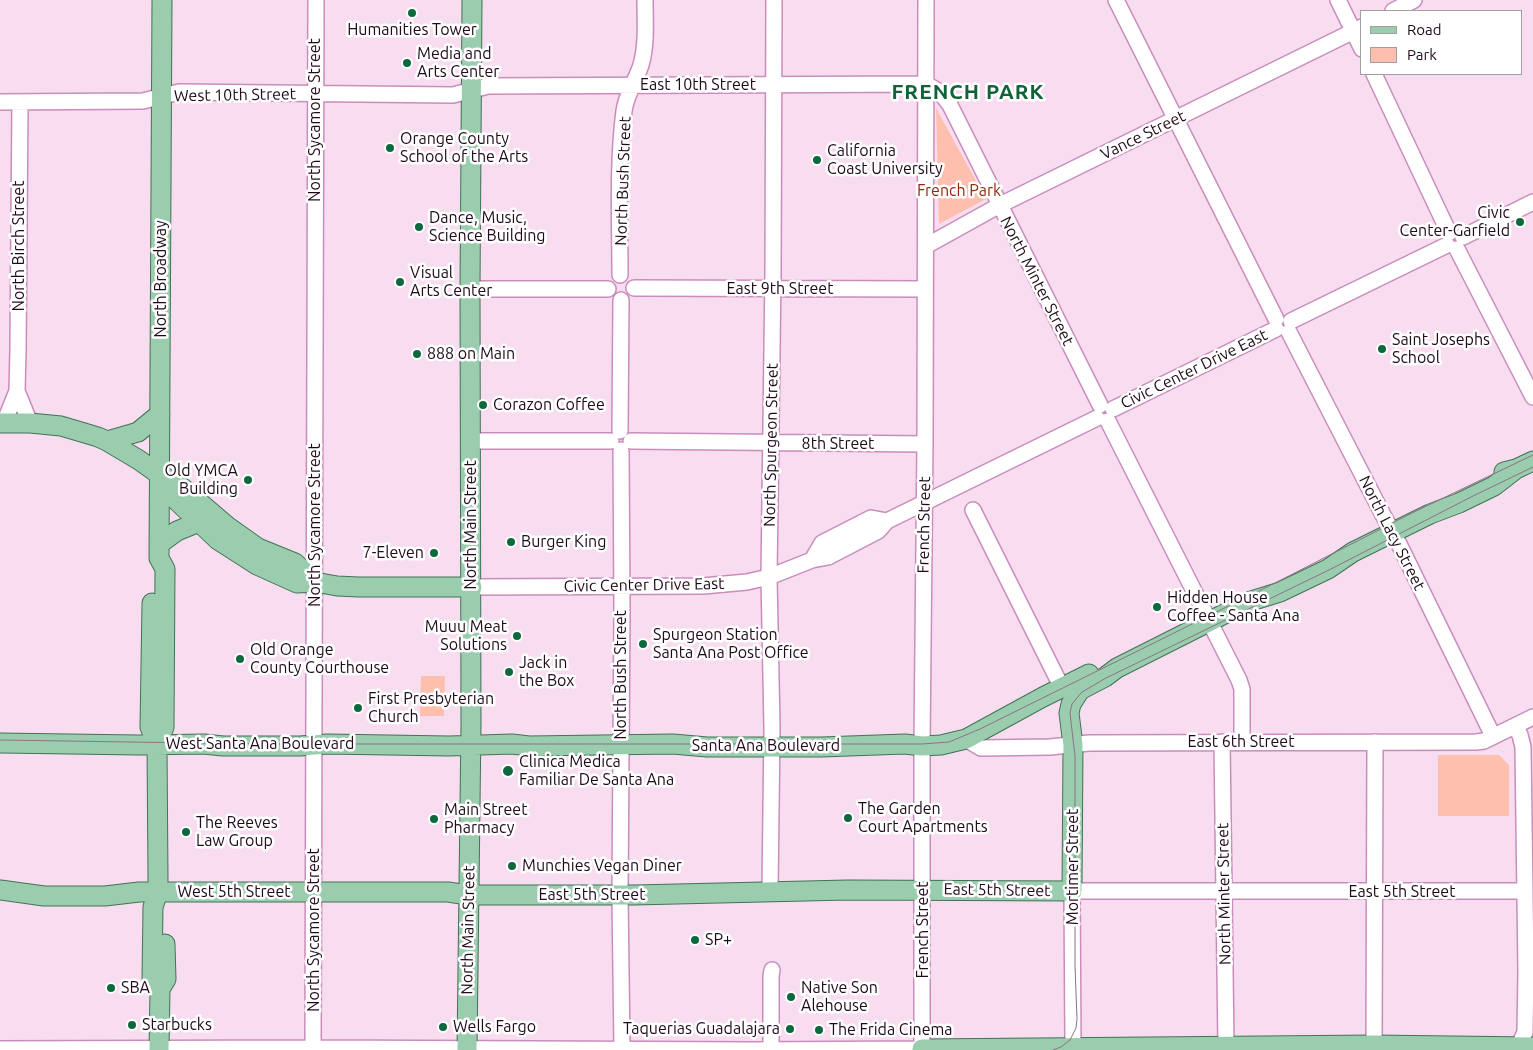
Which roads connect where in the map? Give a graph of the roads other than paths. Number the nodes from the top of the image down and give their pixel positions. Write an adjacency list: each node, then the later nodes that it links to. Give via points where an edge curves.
1 (162, 0): 18 (main road, North Broadway)
2 (316, 0): 17 (street, North Sycamore Street)
3 (472, 0): 16 (main road, North Main Street)
4 (645, 0): 15 (street, North Bush Street, via 642,63)
5 (774, 0): 13 (street, North Spurgeon Street)
6 (926, 0): 14 (street, French Street)
7 (1116, 0): 21 (street, North Lacy Street)
8 (1338, 0): 11 (street)
9 (1414, 0): 10 (street)
10 (1394, 10)
11 (1358, 30): 21 (street, Vance Street)
12 (1374, 75): 24 (street)
13 (775, 84): 14 (street, East 10th Street); 15 (street, East 10th Street); 30 (street, North Spurgeon Street)
14 (926, 84): 23 (street, North Minter Street, via 940,92 950,105); 25 (street, French Street)
15 (634, 85): 16 (street, East 10th Street, via 488,86); 26 (street, North Bush Street, via 626,101 622,135)
16 (471, 91): 17 (street, West 10th Street, via 452,95); 28 (main road, North Main Street)
17 (315, 94): 18 (street, West 10th Street, via 179,92); 53 (street, North Sycamore Street)
18 (161, 97): 20 (street, West 10th Street, via 142,101); 37 (main road, North Broadway)
19 (0, 102): 20 (street, West 10th Street)
20 (20, 102): 34 (street, North Birch Street)
21 (1176, 119): 23 (street, Vance Street); 33 (street, North Lacy Street)
22 (1533, 202): 24 (street, Civic Center Drive East)
23 (1000, 205): 25 (street, Vance Street); 36 (street, North Minter Street)
24 (1454, 241): 33 (street, Civic Center Drive East); 35 (street)
25 (926, 246): 31 (street, French Street)
26 (620, 275): 27 (street, via 628,277); 29 (street, via 610,281)
27 (634, 288): 30 (street, East 9th Street); 32 (street, via 631,296)
28 (470, 289): 29 (street); 41 (main road, North Main Street)
29 (608, 289): 32 (street, via 611,296)
30 (773, 289): 31 (street, East 9th Street); 43 (street, North Spurgeon Street)
31 (926, 289): 44 (street, French Street)
32 (621, 300): 42 (street, North Bush Street)
33 (1283, 325): 36 (street, Civic Center Drive East); 50 (street, North Lacy Street)
34 (17, 391): 38 (street, North Birch Street); 39 (street, North Birch Street)
35 (1533, 397)
36 (1104, 413): 47 (street, Civic Center Drive East); 56 (street, North Minter Street)
37 (160, 414): 40 (main road, via 138,432); 46 (main road, North Broadway)
38 (2, 423): 39 (main road)
39 (30, 423): 40 (main road, via 67,428)
40 (107, 441): 46 (main road)
41 (471, 441): 42 (street, 8th Street); 55 (main road, North Main Street)
42 (621, 441): 43 (street, 8th Street); 54 (street, North Bush Street)
43 (771, 444): 44 (street, 8th Street); 52 (street, North Spurgeon Street)
44 (925, 444): 47 (street, French Street)
45 (1533, 461): 50 (main road, Santa Ana Boulevard, via 1494,486)
46 (160, 475): 49 (main road, via 175,499); 51 (main road, North Broadway); 53 (main road, via 179,485 258,548 295,563)
47 (924, 502): 52 (street, Civic Center Drive East, via 887,521 878,531 828,556); 73 (street, French Street)
48 (973, 510): 57 (street)
49 (198, 522): 51 (main road, via 177,530); 53 (main road, via 218,540 257,565 297,583)
50 (1392, 532): 56 (main road, Santa Ana Boulevard, via 1353,552 1321,560); 60 (street, North Lacy Street)
51 (159, 551): 66 (main road, North Broadway, via 152,575 150,727)
52 (769, 577): 54 (street, Civic Center Drive East, via 703,586); 72 (street, North Spurgeon Street)
53 (315, 582): 55 (main road, via 359,587); 67 (street, North Sycamore Street)
54 (622, 586): 55 (street, Civic Center Drive East); 71 (street, North Bush Street)
55 (472, 587): 68 (main road, North Main Street)
56 (1209, 622): 57 (main road, Santa Ana Boulevard, via 1117,668 1100,669); 63 (street, North Minter Street, via 1240,680)
57 (1071, 689): 61 (main road, Santa Ana Boulevard); 70 (main road, Mortimer Street)
58 (1533, 717): 59 (street, East 6th Street)
59 (1514, 726): 60 (street, East 6th Street); 78 (street, via 1523,747)
60 (1493, 736): 64 (street, East 6th Street, via 1476,742)
61 (966, 739): 70 (street, East 6th Street, via 981,748); 73 (main road, Santa Ana Boulevard)
62 (1222, 742): 63 (street, East 6th Street); 70 (street, East 6th Street); 81 (street, North Minter Street)
63 (1242, 742): 64 (street, East 6th Street)
64 (1374, 742): 82 (street)
65 (0, 743): 66 (main road, West Santa Ana Boulevard)
66 (157, 745): 67 (main road, West Santa Ana Boulevard); 79 (main road, North Broadway)
67 (314, 745): 68 (main road, West Santa Ana Boulevard); 80 (street, North Sycamore Street)
68 (471, 745): 69 (main road, West Santa Ana Boulevard); 83 (main road, North Main Street)
69 (520, 745): 71 (main road, Santa Ana Boulevard)
70 (1072, 745): 77 (main road, Mortimer Street)
71 (621, 746): 72 (main road, Santa Ana Boulevard); 84 (street, North Bush Street)
72 (771, 746): 73 (main road, Santa Ana Boulevard); 76 (street, North Spurgeon Street)
73 (922, 746): 74 (street, French Street)
74 (922, 889): 76 (main road, East 5th Street); 77 (main road, East 5th Street); 95 (street, French Street)
75 (0, 890): 79 (main road, West 5th Street, via 44,896)
76 (770, 891): 84 (main road, East 5th Street)
77 (1072, 891): 81 (street, East 5th Street); 88 (street, Mortimer Street)
78 (1525, 891): 82 (street, East 5th Street); 89 (street, via 1525,1032)
79 (158, 892): 80 (main road, West 5th Street); 91 (main road, North Broadway, via 164,907 166,979 160,989)
80 (313, 892): 83 (main road, West 5th Street, via 448,892); 92 (street, North Sycamore Street)
81 (1223, 892): 82 (street, East 5th Street); 87 (street, North Minter Street)
82 (1374, 892): 86 (street)
83 (468, 895): 84 (main road, East 5th Street); 93 (main road, North Main Street)
84 (620, 895): 96 (street, North Bush Street)
85 (772, 970): 94 (street)
86 (1374, 1045): 87 (main road); 89 (main road)
87 (1226, 1046): 88 (main road)
88 (1073, 1047): 95 (main road)
89 (1522, 1048)
90 (0, 1049): 91 (street)
91 (159, 1049): 92 (street)
92 (313, 1049): 93 (street)
93 (467, 1049): 96 (street)
94 (771, 1049): 95 (street); 96 (street)
95 (922, 1049)
96 (622, 1050)

